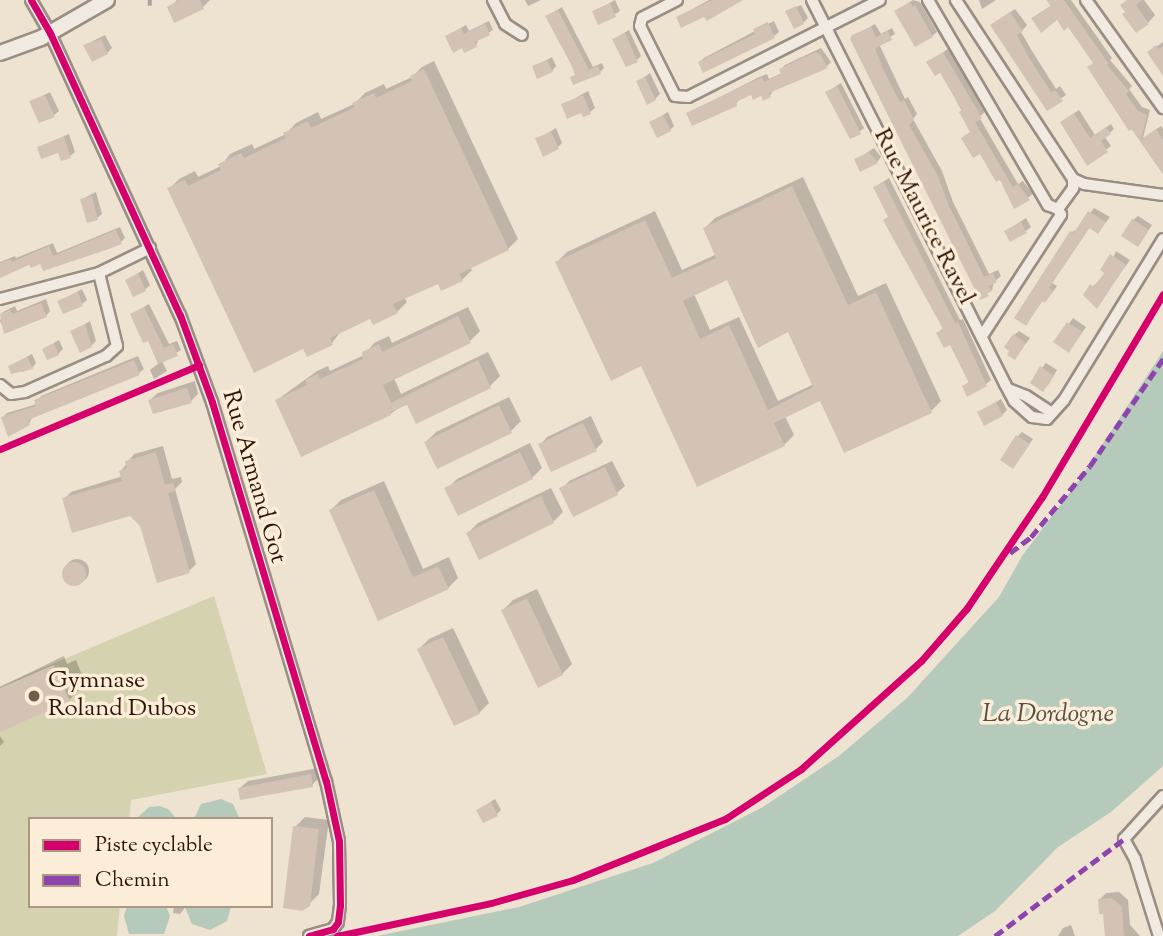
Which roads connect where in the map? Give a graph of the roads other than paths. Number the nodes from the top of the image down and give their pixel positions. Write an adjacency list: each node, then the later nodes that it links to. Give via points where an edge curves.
1 (32, 0): 11 (street, Rue Armand Got)
2 (107, 0): 11 (main road)
3 (493, 0): 12 (street, via 505,24)
4 (677, 0): 10 (street, via 642,18 640,26 676,96 688,97)
5 (812, 0): 10 (street, Rue Maurice Ravel)
6 (880, 0): 10 (street)
7 (928, 0): 17 (street, via 1048,205)
8 (956, 0): 15 (street)
9 (1087, 1): 14 (street)
10 (827, 28): 22 (street, Rue Maurice Ravel)
11 (50, 33): 13 (main road); 19 (street, Rue Armand Got)
12 (522, 35)
13 (0, 53)
14 (1163, 108)
15 (1073, 179): 16 (street); 17 (street, via 1069,197)
16 (1163, 195)
17 (1058, 209): 22 (street, via 1062,215)
18 (1163, 239): 22 (street, Rue Maurice Ravel, via 1064,400 1049,416 1032,417 1014,401)
19 (150, 248): 20 (street); 25 (street, Rue Armand Got, via 212,402 335,816 338,922 333,929)
20 (99, 274): 21 (street); 23 (street, via 117,346 106,356 25,392 11,394)
21 (0, 299)
22 (982, 336)
23 (0, 385)
24 (1163, 796): 26 (street, via 1124,839 1135,859)
25 (309, 936)
26 (1159, 936)

